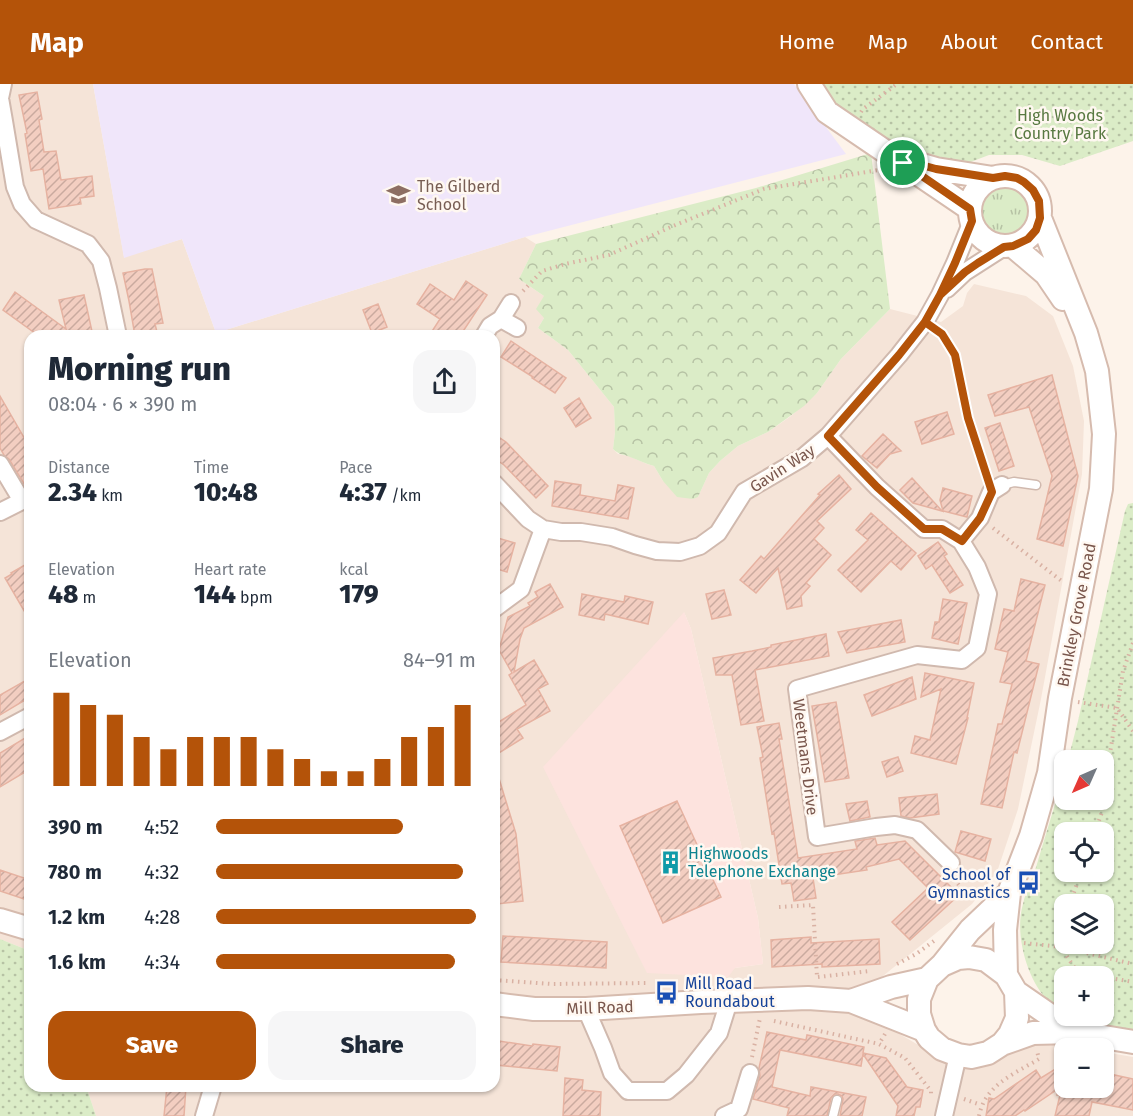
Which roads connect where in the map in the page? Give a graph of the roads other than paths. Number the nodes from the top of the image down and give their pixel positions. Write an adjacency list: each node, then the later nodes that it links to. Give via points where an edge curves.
1 (3, 84): 5 (street, via 0,98)
2 (809, 84): 3 (street, via 827,112)
3 (899, 160): 4 (street); 6 (street)
4 (993, 178): 6 (street, via 973,198); 7 (street, via 1005,176 1024,182 1039,201)
5 (7, 188): 13 (street, via 36,220 88,244 100,261)
6 (971, 215): 8 (street, via 977,232 986,241); 9 (street, Gavin Way)
7 (1040, 218): 8 (street, via 1028,239); 15 (street, Brinkley Grove Road)
8 (1009, 246): 9 (street, Gavin Way, via 965,272); 15 (street, Brinkley Grove Road, via 1046,274)
9 (940, 295): 16 (street, Gavin Way, via 899,355)
10 (511, 303): 11 (street)
11 (501, 319): 12 (street); 14 (street)
12 (517, 328)
13 (117, 330)
14 (488, 330)
15 (1086, 333): 30 (street, Brinkley Grove Road, via 1097,370 1104,434 1101,489 1049,773)
16 (828, 436): 24 (street, Gavin Way, via 802,458 744,492 718,533 700,546 680,552 657,551 612,537); 25 (street, via 924,529 942,529)
17 (0, 464): 21 (street)
18 (1036, 484): 20 (lane, via 1014,482)
19 (500, 489): 24 (street)
20 (997, 489): 25 (street)
21 (24, 496)
22 (24, 500): 23 (street)
23 (0, 512)
24 (543, 529): 26 (street, via 521,589)
25 (962, 541): 29 (street, Weetmans Drive, via 988,594 978,648 962,660 917,655 797,688 817,837 895,825 917,830)
26 (500, 605)
27 (24, 719): 28 (street)
28 (0, 732)
29 (951, 863)
30 (1009, 893): 33 (street, Brinkley Grove Road); 34 (street, Brinkley Grove Road, via 1005,930)
31 (0, 920): 32 (street)
32 (24, 927)
33 (934, 972): 34 (street, Mill Road, via 958,958 969,957 986,960); 36 (street, Mill Road); 39 (street, via 919,999)
34 (1011, 984): 40 (street, Mill Road); 42 (street, via 1017,1018)
35 (729, 1001): 36 (street, Mill Road, via 761,1009 808,998); 38 (street, Mill Road); 38 (street, via 719,1033 686,1075 667,1090 628,1091 612,1073)
36 (851, 1002): 39 (street, Mill Road)
37 (500, 1005): 38 (street, Mill Road)
38 (586, 1009)
39 (924, 1030): 43 (street, Mill Road, via 942,1049)
40 (1074, 1032): 41 (street, Mill Road); 42 (street, Mill Road, via 1034,1033)
41 (1133, 1042)
42 (1002, 1044): 43 (street, Mill Road, via 988,1053)
43 (958, 1055): 50 (street)
44 (750, 1073): 47 (street)
45 (211, 1092): 48 (street)
46 (837, 1100): 49 (lane)
47 (736, 1114)
48 (204, 1116)
49 (833, 1116)
50 (944, 1116)

